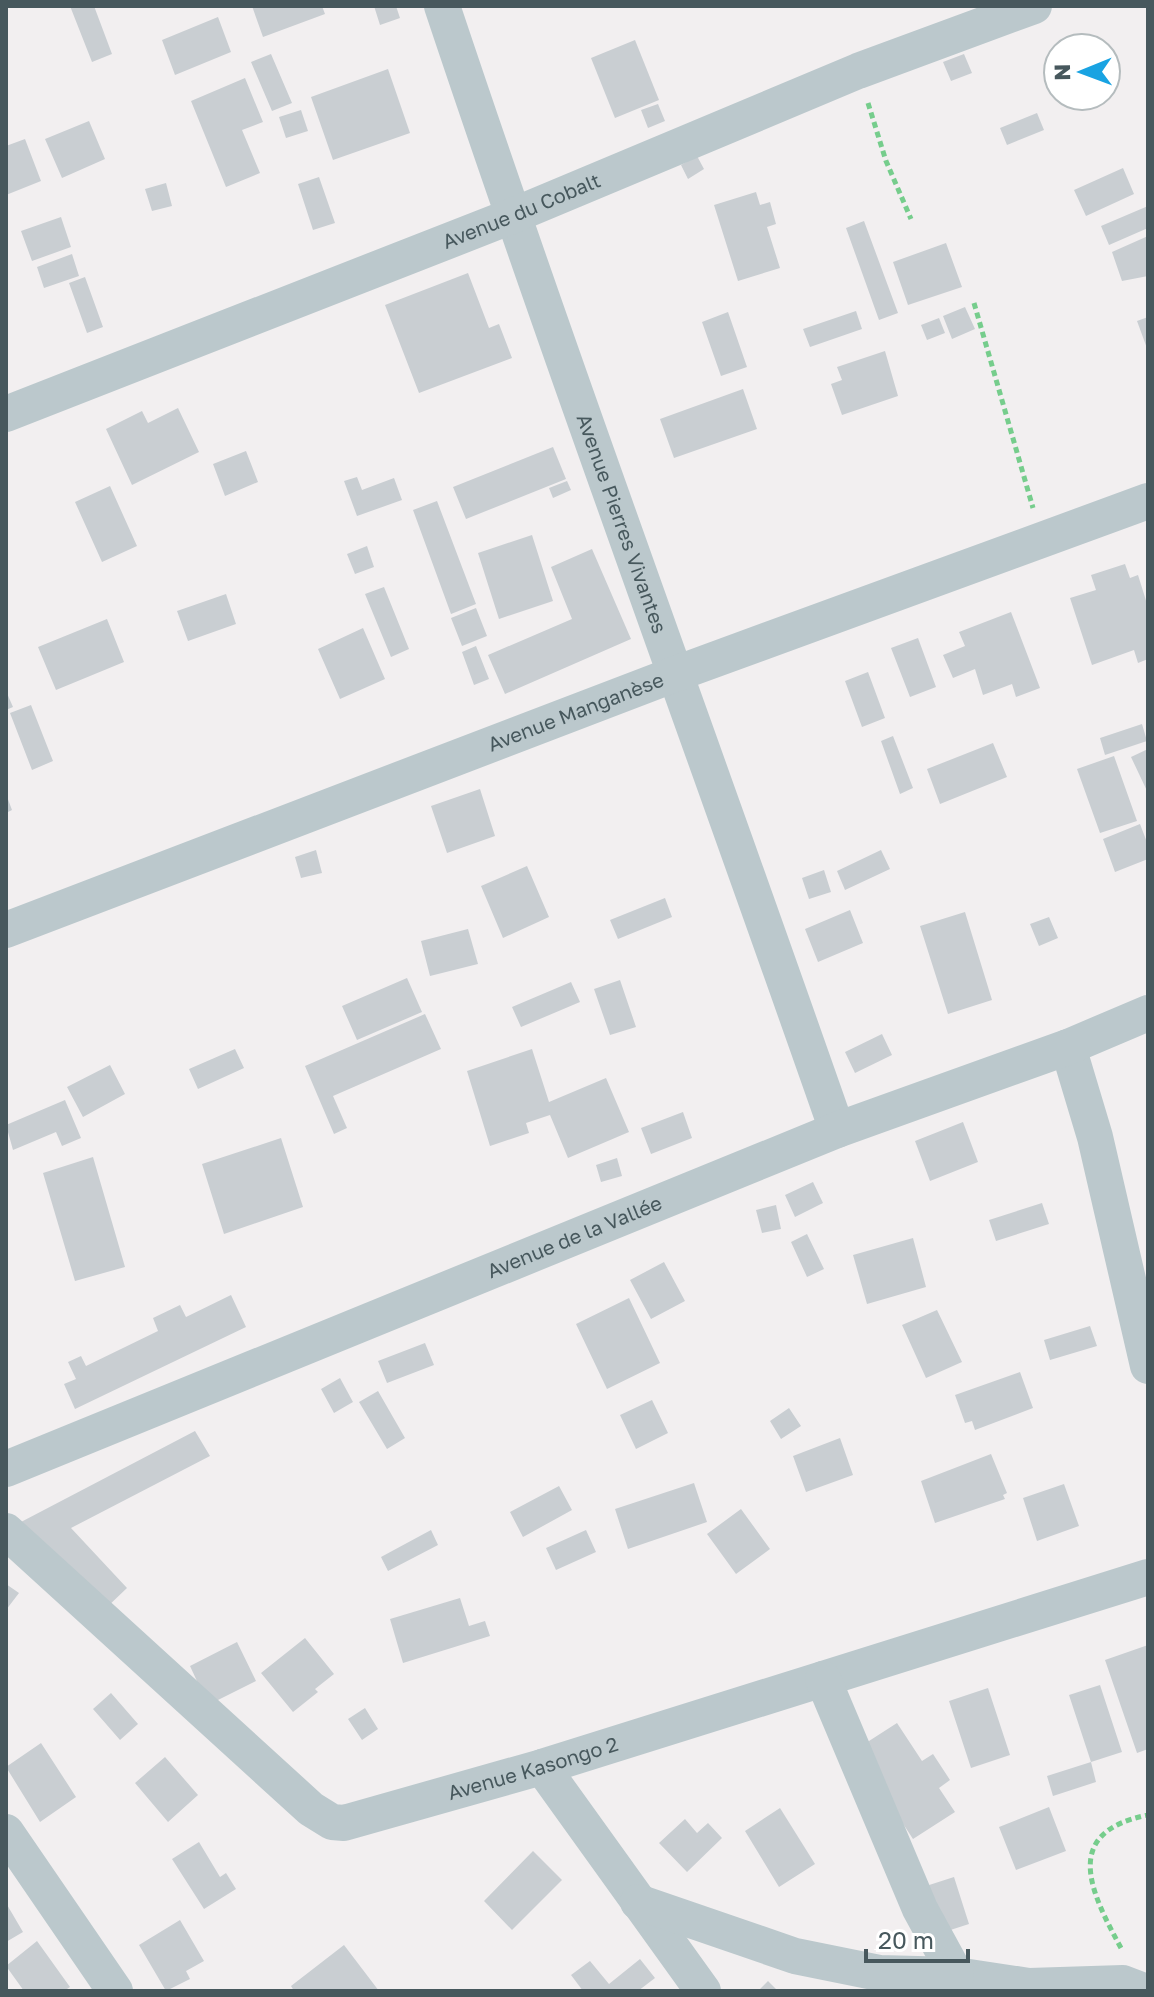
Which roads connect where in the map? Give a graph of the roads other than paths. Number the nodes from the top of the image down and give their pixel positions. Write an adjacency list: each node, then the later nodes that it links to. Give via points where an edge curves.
1 (442, 6): 3 (street, Avenue Pierres Vivantes)
2 (1034, 6): 3 (street, Avenue du Cobalt, via 858,71)
3 (512, 216): 4 (street, Avenue du Cobalt); 6 (street, Avenue Pierres Vivantes)
4 (6, 414)
5 (1148, 501): 6 (street, Avenue Manganèse)
6 (678, 673): 7 (street, Avenue Manganèse); 10 (street, Avenue Pierres Vivantes)
7 (6, 930)
8 (1148, 1013): 9 (street, Avenue de la Vallée)
9 (1068, 1047): 10 (street, Avenue de la Vallée); 11 (street)
10 (837, 1130): 12 (street, Avenue de la Vallée)
11 (1147, 1354)
12 (6, 1469)
13 (6, 1531): 16 (street, Avenue Kasongo 2, via 311,1809 332,1822 361,1821)
14 (1148, 1577): 15 (street, Avenue Kasongo 2)
15 (823, 1679): 16 (street, Avenue Kasongo 2); 19 (street, via 920,1909)
16 (542, 1767): 18 (street)
17 (6, 1832): 21 (street)
18 (638, 1902): 19 (street, via 795,1956 879,1973); 22 (street)
19 (956, 1975): 20 (street, via 1029,1986)
20 (1133, 1987)
21 (115, 1991)
22 (703, 1991)

